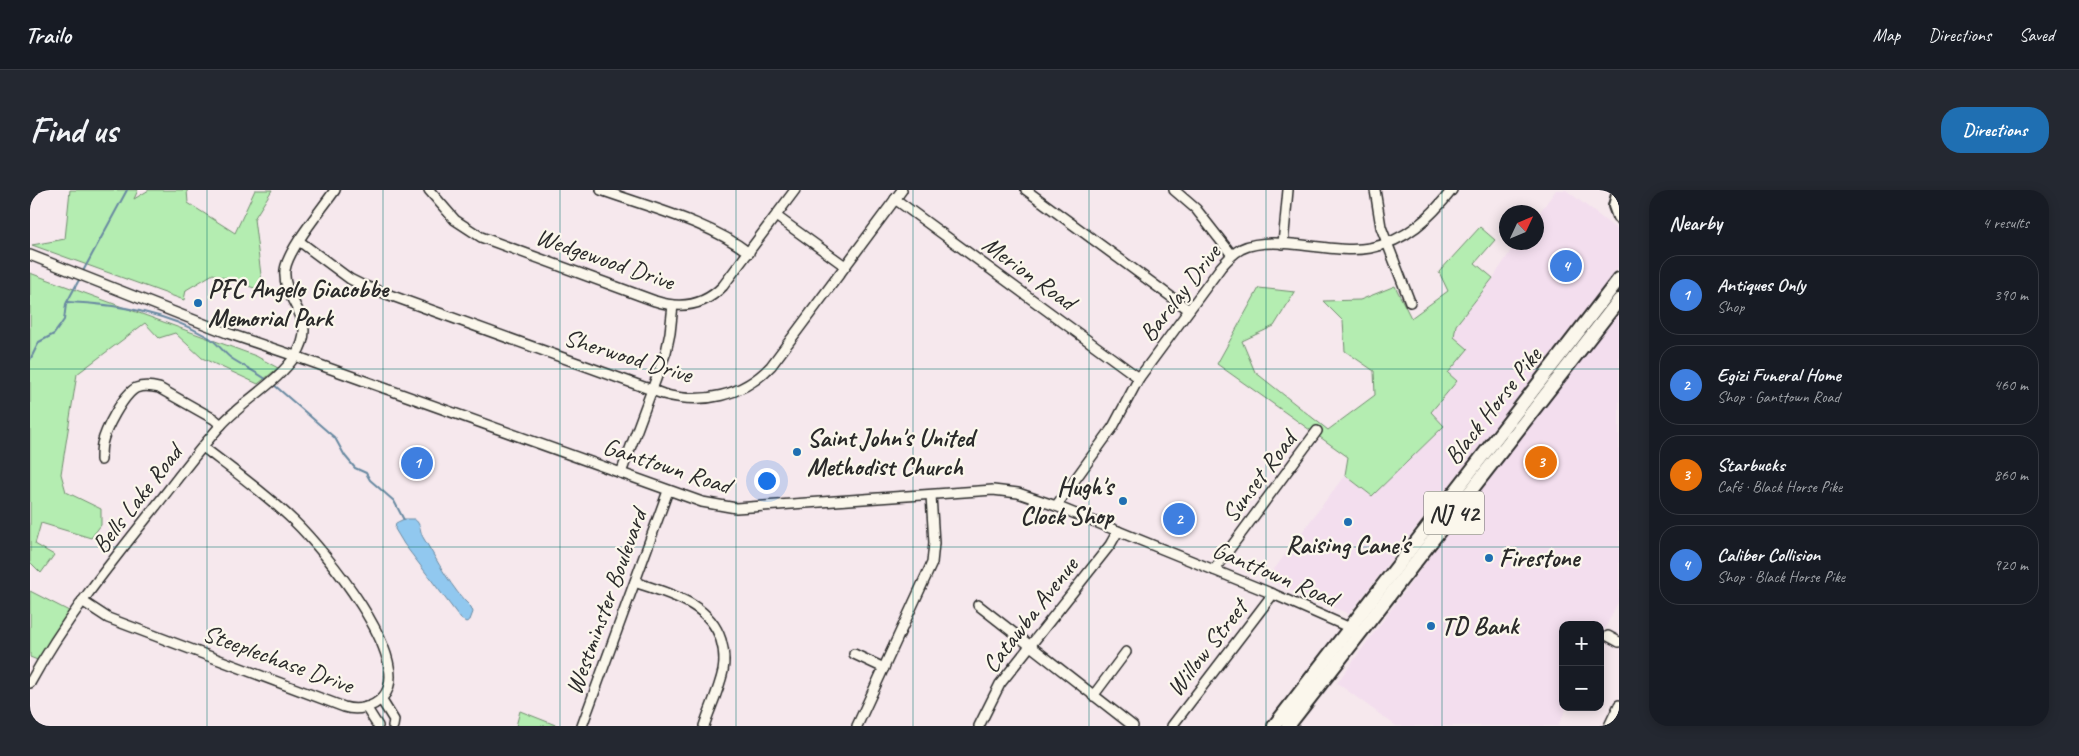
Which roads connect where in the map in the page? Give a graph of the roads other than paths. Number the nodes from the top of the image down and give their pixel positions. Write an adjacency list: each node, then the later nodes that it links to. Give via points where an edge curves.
1 (335, 190): 15 (street)
2 (429, 190): 25 (street, Wedgewood Drive, via 455,220 481,237)
3 (601, 190): 18 (street, via 703,226)
4 (795, 190): 13 (street, Wedgewood Drive)
5 (902, 190): 12 (street, Sherwood Drive)
6 (1026, 190): 26 (street)
7 (1174, 190): 20 (street, via 1196,209)
8 (1288, 190): 17 (street)
9 (1375, 190): 16 (street, via 1377,213)
10 (1452, 190): 16 (street, Barclay Drive, via 1426,220)
11 (1619, 191): 14 (highway, via 1615,206)
12 (895, 199): 21 (street, Sherwood Drive); 29 (street, Merion Road)
13 (776, 216): 18 (street, Wedgewood Drive); 21 (street)
14 (1619, 218)
15 (299, 241): 28 (street, via 288,260 285,274 304,326); 30 (street, Sherwood Drive, via 358,283)
16 (1387, 243): 17 (street, Barclay Drive, via 1346,250); 24 (street)
17 (1283, 244): 20 (street, Barclay Drive, via 1256,245)
18 (749, 253): 25 (street, Wedgewood Drive, via 714,295 696,303)
19 (30, 255): 28 (street, Ganttown Road)
20 (1232, 255): 26 (street, Barclay Drive)
21 (845, 266): 30 (street, Sherwood Drive, via 776,360 750,384 704,399 675,397)
22 (1619, 280): 27 (highway, Black Horse Pike / NJ 42)
23 (1619, 300): 31 (highway, Black Horse Pike / NJ 42)
24 (1410, 302)
25 (673, 305): 30 (street, via 669,340)
26 (1189, 310): 29 (street, Barclay Drive)
27 (1568, 346): 31 (highway, via 1568,354 1527,409); 46 (highway, Black Horse Pike / NJ 42)
28 (295, 356): 32 (street, Bells Lake Road); 36 (street, Ganttown Road)
29 (1139, 378): 39 (street, Barclay Drive, via 1113,428)
30 (651, 390): 36 (street)
31 (1528, 416): 46 (highway, Black Horse Pike / NJ 42)
32 (221, 425): 34 (street, Bells Lake Road); 35 (street, via 159,388 138,388 122,402 104,437)
33 (1317, 431): 41 (street, Sunset Road)
34 (203, 447): 44 (street, Bells Lake Road); 55 (street, Steeplechase Drive, via 292,519 336,570 373,627 387,656 391,679)
35 (102, 460)
36 (621, 473): 37 (street, Ganttown Road)
37 (668, 491): 38 (street, Ganttown Road, via 736,508); 42 (street, Westminster Boulevard)
38 (930, 495): 39 (street, Ganttown Road, via 1005,491); 52 (street, via 933,560)
39 (1056, 506): 40 (street, Ganttown Road)
40 (1118, 531): 41 (street, Ganttown Road); 49 (street, Catawba Avenue)
41 (1214, 570): 43 (street, Ganttown Road)
42 (635, 582): 60 (street, Westminster Boulevard); 61 (street, via 696,606 718,631 724,666)
43 (1274, 594): 46 (street, Ganttown Road); 65 (street, Willow Street)
44 (82, 601): 53 (street, Bells Lake Road, via 58,634); 57 (street, Steeplechase Drive, via 108,618 344,707)
45 (978, 605): 49 (street)
46 (1355, 631): 66 (highway, Black Horse Pike / NJ 42); 67 (highway, Black Horse Pike / NJ 42)
47 (1608, 636): 48 (street)
48 (1619, 642)
49 (1030, 647): 54 (street); 63 (street, Catawba Avenue, via 1000,684)
50 (1126, 652): 54 (street)
51 (854, 654): 52 (street)
52 (884, 668): 62 (street)
53 (30, 683)
54 (1093, 696): 64 (street)
55 (381, 699): 57 (street, Steeplechase Drive); 59 (street, via 394,720)
56 (1619, 706): 68 (street)
57 (366, 707): 58 (street)
58 (378, 726)
59 (393, 726)
60 (582, 726)
61 (704, 726)
62 (857, 726)
63 (979, 726)
64 (1133, 726)
65 (1172, 726)
66 (1274, 726)
67 (1288, 726)
68 (1609, 726)

